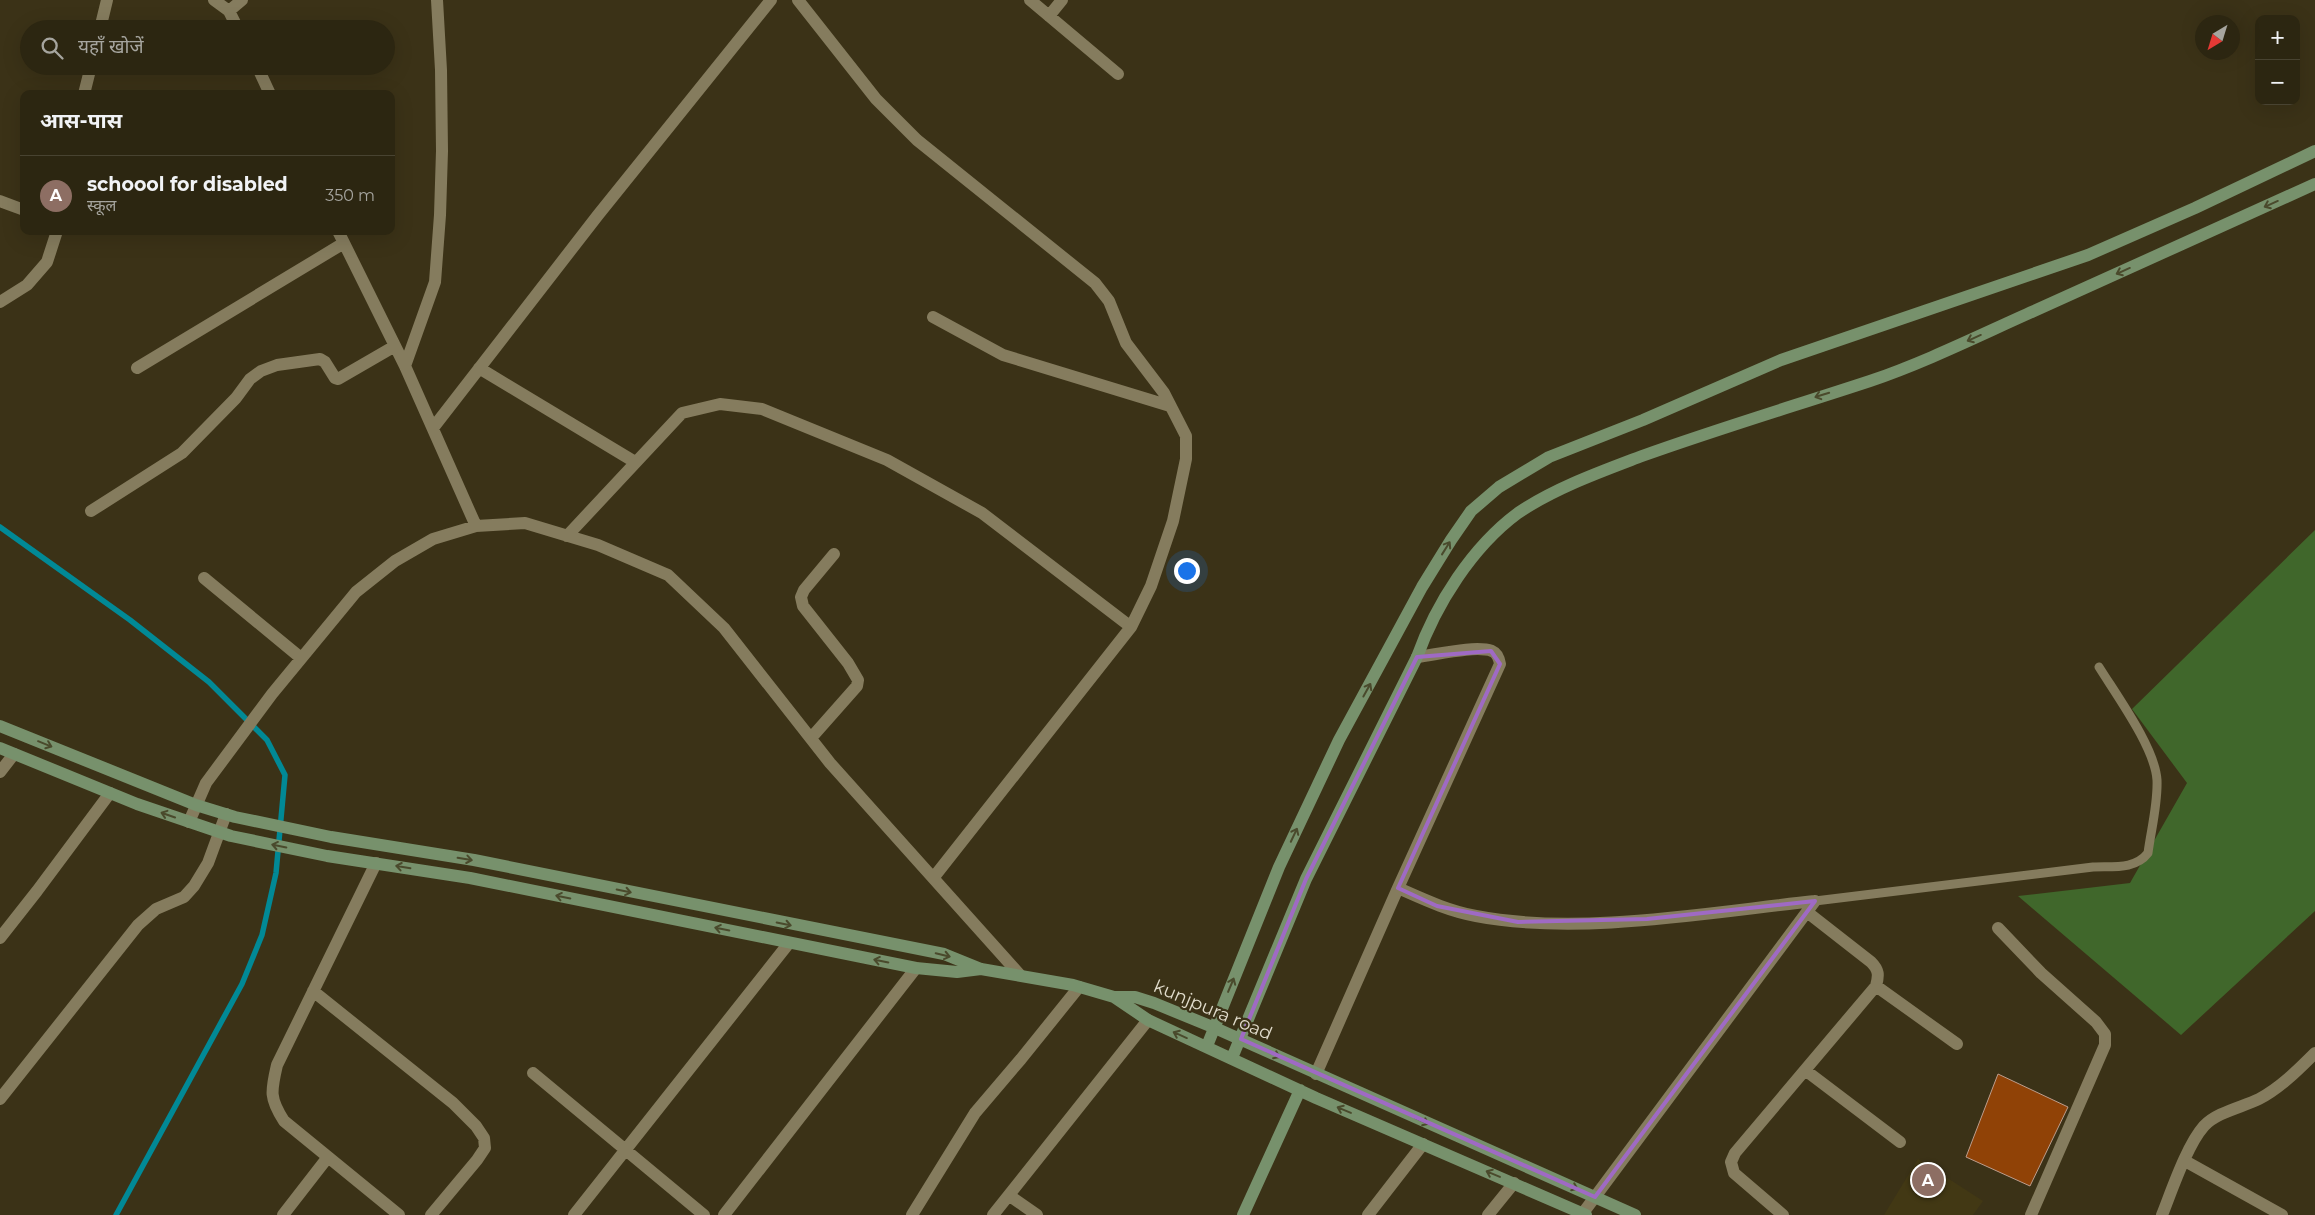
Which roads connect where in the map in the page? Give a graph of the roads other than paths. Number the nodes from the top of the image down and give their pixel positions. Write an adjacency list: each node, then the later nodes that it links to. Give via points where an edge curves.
1 (107, 0): 11 (street)
2 (214, 0): 9 (street)
3 (242, 0): 9 (street)
4 (437, 0): 28 (street, via 442,151 436,273)
5 (771, 0): 30 (street)
6 (798, 0): 31 (street, via 895,120 1106,295 1120,335 1164,393)
7 (1030, 0): 10 (street)
8 (1062, 0): 10 (street)
9 (230, 11): 12 (street)
10 (1049, 16): 13 (street)
11 (102, 20)
12 (234, 20)
13 (1118, 74)
14 (89, 75): 16 (street)
15 (261, 75): 17 (street)
16 (85, 90)
17 (268, 90)
18 (2315, 151): 69 (street, one-way to 18, via 1280,867 1339,740 1451,540 1471,511 1499,486 1549,457 1781,360 2088,254)
19 (2315, 184): 40 (street, one-way to 40, via 1880,377 1713,430 1563,489 1519,513 1490,539 1458,577)
20 (0, 201): 21 (street)
21 (20, 208)
22 (56, 235): 25 (street, via 47,262 27,285)
23 (340, 235): 24 (street)
24 (344, 243): 27 (street); 29 (street)
25 (0, 302)
26 (933, 317): 31 (street, via 1003,356)
27 (395, 346): 28 (street); 34 (street, via 338,379 320,359 277,365 261,371 182,453)
28 (405, 366): 32 (street)
29 (137, 368)
30 (479, 368): 32 (street); 33 (street)
31 (1170, 406): 39 (street, via 1186,436 1186,460 1173,521 1151,586)
32 (433, 428): 35 (street)
33 (635, 462): 36 (street); 39 (street, via 682,413 720,404 762,409 887,460 982,513)
34 (91, 511)
35 (476, 526): 36 (street, via 525,523); 41 (street, via 433,539 395,561 356,592)
36 (567, 536): 44 (street, via 598,545 668,575 724,628)
37 (834, 554): 44 (street, via 801,597 803,606 858,680 857,686)
38 (204, 578): 41 (street)
39 (1131, 627): 54 (street)
40 (1417, 657): 55 (street, via 1491,651 1500,664); 70 (street, via 1306,879)
41 (301, 658): 49 (street, via 206,783)
42 (2100, 667): 56 (lane, via 2142,740 2157,779 2148,853 2142,861 2132,865)
43 (0, 726): 49 (street, one-way to 49)
44 (811, 738): 54 (street)
45 (0, 748): 46 (street)
46 (14, 754): 47 (street); 48 (street)
47 (0, 772)
48 (110, 793): 51 (street, one-way to 48); 59 (street)
49 (196, 805): 50 (street); 51 (street)
50 (230, 816): 52 (street); 62 (street, one-way to 62, via 331,837 474,860 944,954)
51 (190, 822): 52 (street)
52 (225, 834): 53 (street, one-way to 52); 79 (street, via 194,886 184,897 156,909 138,926)
53 (376, 863): 60 (street, one-way to 53, via 480,880); 66 (street)
54 (934, 877): 63 (street)
55 (1398, 888): 56 (street, via 1437,906 1475,916 1518,922 1578,924); 77 (street)
56 (1815, 901): 57 (street)
57 (1807, 912): 64 (street, via 1878,969); 87 (street)
58 (1998, 928): 103 (street, via 2041,974 2096,1022 2104,1034 2105,1046 2099,1061)
59 (0, 938)
60 (789, 943): 61 (street, one-way to 60); 82 (street)
61 (916, 968): 62 (street, via 957,972); 94 (street)
62 (982, 969): 63 (street)
63 (1020, 975): 65 (street)
64 (1876, 986): 71 (street); 75 (street)
65 (1079, 987): 67 (street); 95 (street, via 1022,1060 975,1112)
66 (314, 991): 83 (street, via 278,1065 273,1083 273,1104 284,1121); 91 (street, via 453,1103 484,1138 485,1148 477,1160)
67 (1114, 997): 68 (street, kunjpura road); 69 (street, kunjpura road, via 1135,997)
68 (1148, 1020): 72 (street, kunjpura road, one-way to 68); 86 (street)
69 (1213, 1027): 70 (street, kunjpura road); 72 (street)
70 (1240, 1039): 74 (street); 77 (street, kunjpura road, one-way to 77)
71 (1957, 1044)
72 (1207, 1046): 74 (street, kunjpura road)
73 (2315, 1053): 84 (street, via 2260,1098 2212,1119 2204,1126)
74 (1232, 1058): 78 (street, kunjpura road)
75 (1805, 1070): 80 (street); 102 (street, via 1735,1153 1731,1162 1734,1174)
76 (533, 1072): 82 (street)
77 (1316, 1074): 87 (street, kunjpura road, one-way to 87)
78 (1300, 1090): 81 (street, kunjpura road, one-way to 78); 98 (street)
79 (0, 1099)
80 (1900, 1142)
81 (1423, 1144): 85 (street, kunjpura road, one-way to 81); 99 (street)
82 (625, 1150): 92 (street); 93 (street)
83 (328, 1157): 89 (street); 90 (street)
84 (2185, 1161): 104 (street); 105 (street)
85 (1514, 1183): 88 (street, kunjpura road); 100 (street)
86 (1010, 1196): 96 (street); 97 (street)
87 (1595, 1197): 88 (street); 101 (street, kunjpura road)
88 (1584, 1214)
89 (283, 1215)
90 (399, 1215)
91 (430, 1215)
92 (574, 1215)
93 (704, 1215)
94 (724, 1215)
95 (912, 1215)
96 (993, 1215)
97 (1038, 1215)
98 (1243, 1215)
99 (1368, 1215)
100 (1488, 1215)
101 (1635, 1215)
102 (1783, 1215)
103 (2031, 1215)
104 (2162, 1215)
105 (2282, 1215)

